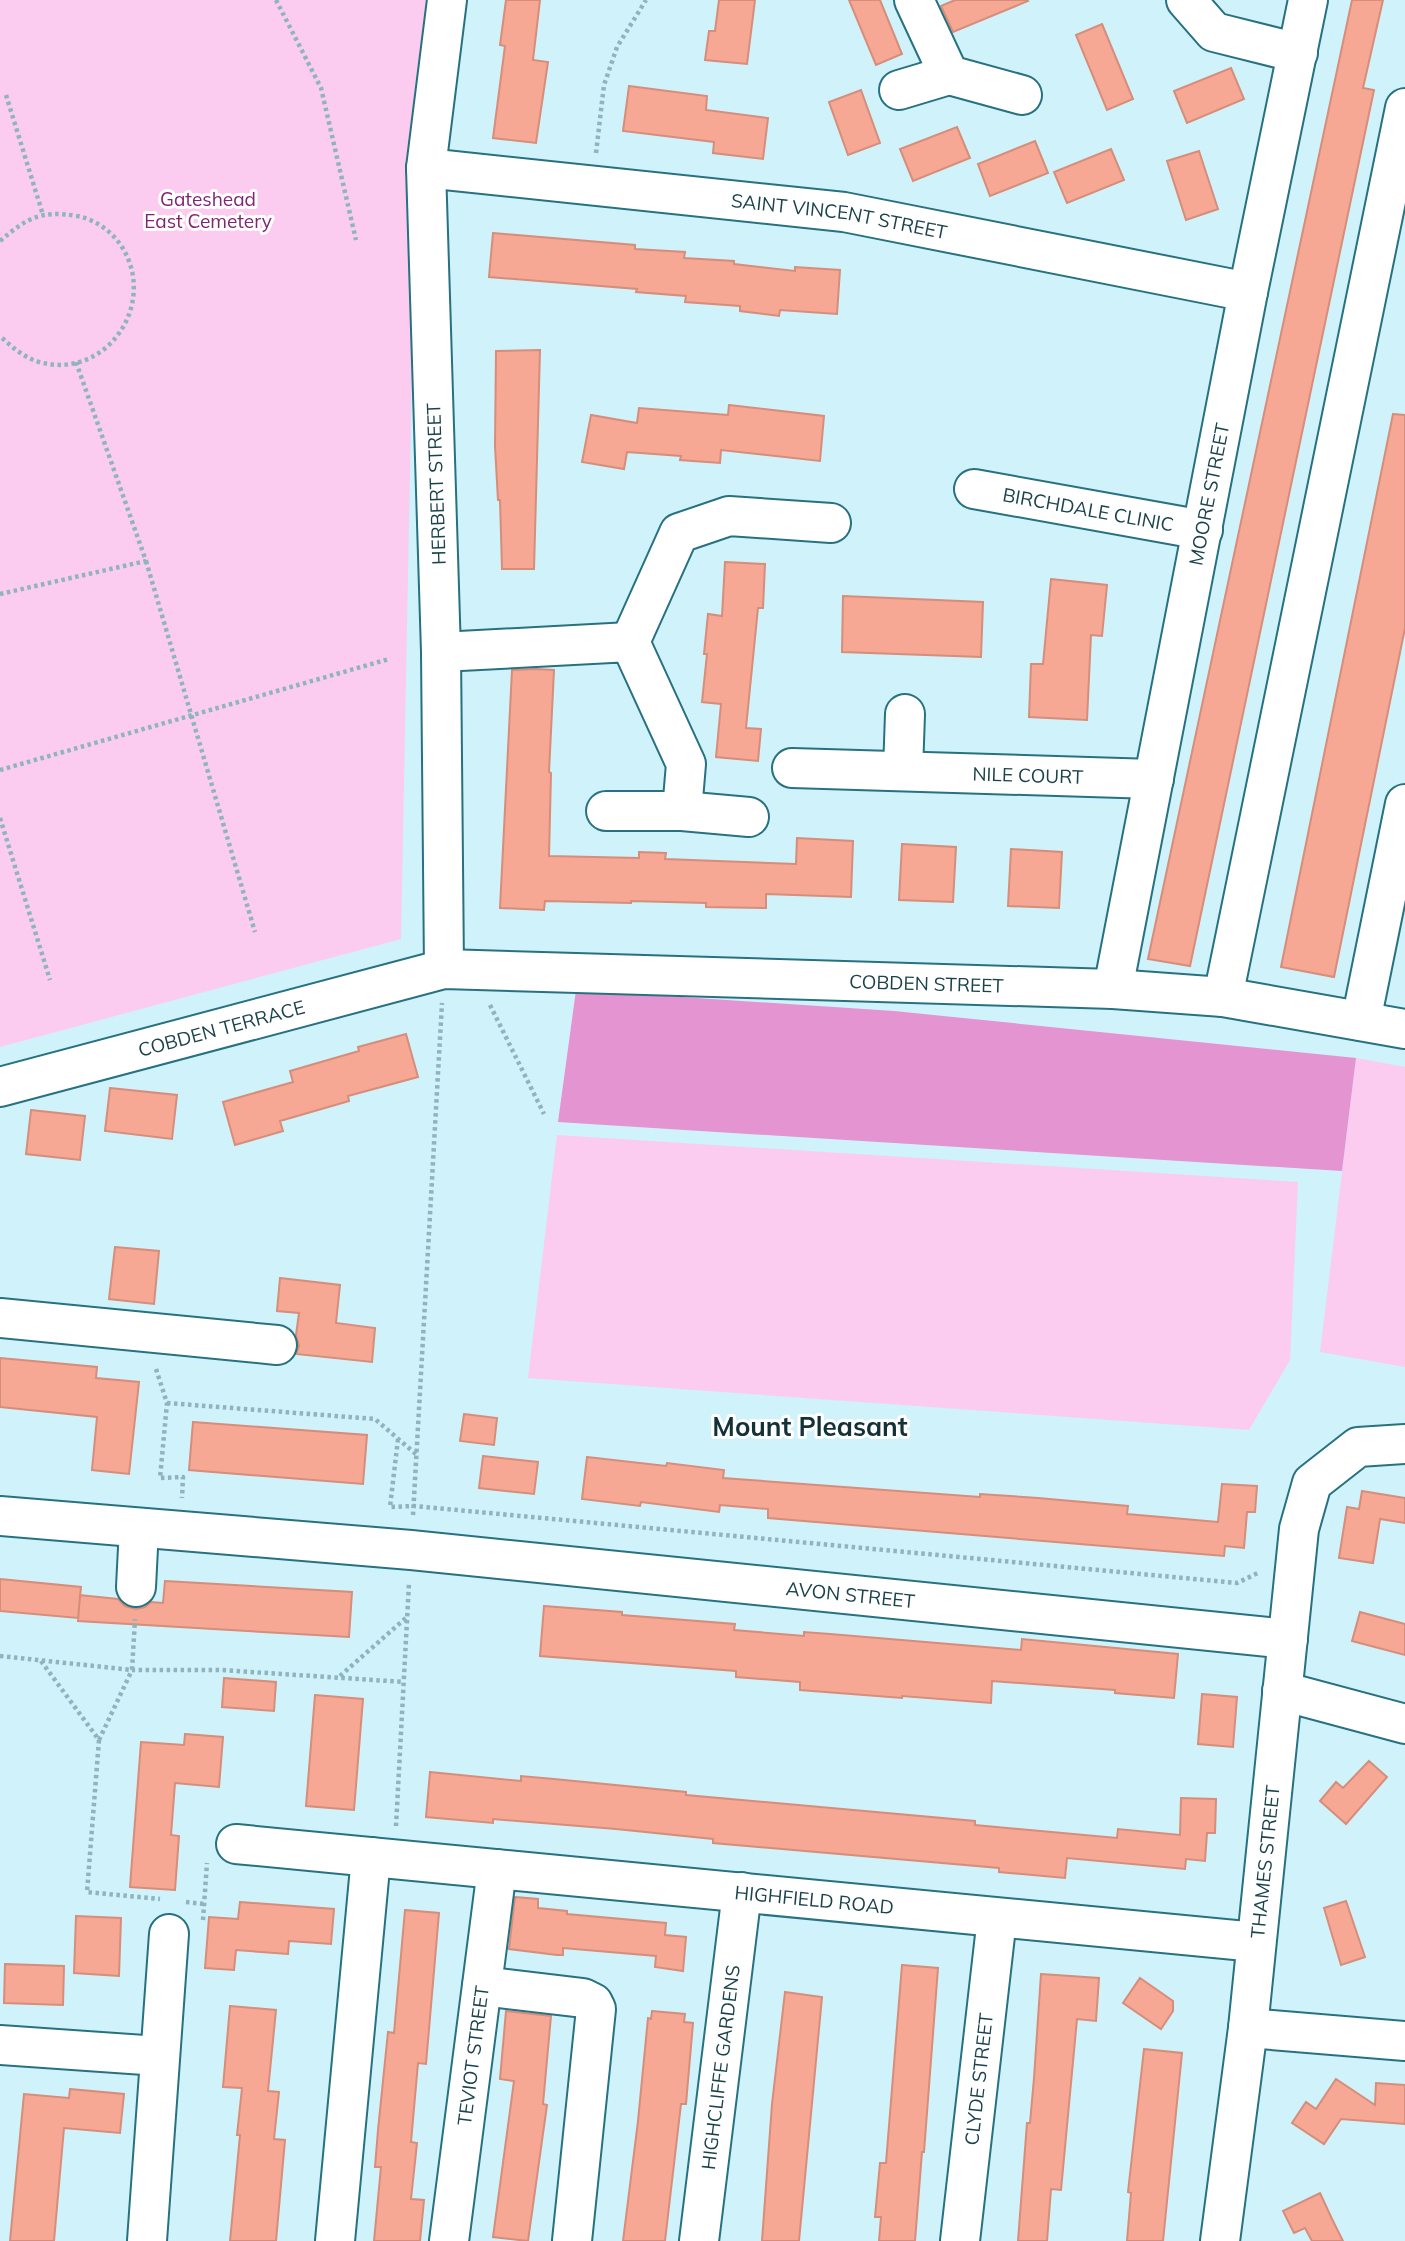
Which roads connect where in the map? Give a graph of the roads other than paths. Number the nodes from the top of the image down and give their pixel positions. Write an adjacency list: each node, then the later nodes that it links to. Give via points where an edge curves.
1 (447, 0): 10 (street, HERBERT STREET)
2 (914, 0): 6 (street)
3 (1186, 0): 5 (street, via 1214,32)
4 (1308, 0): 5 (street, MOORE STREET)
5 (1298, 53): 11 (street, MOORE STREET)
6 (949, 75): 7 (street); 8 (street)
7 (899, 90)
8 (1022, 95)
9 (1405, 108): 27 (street)
10 (426, 168): 11 (street, SAINT VINCENT STREET, via 844,212); 16 (street, HERBERT STREET)
11 (1248, 292): 14 (street, MOORE STREET)
12 (974, 489): 14 (street, BIRCHDALE CLINIC)
13 (831, 523): 15 (street, via 729,516 679,533)
14 (1203, 530): 20 (street, MOORE STREET)
15 (629, 642): 16 (street); 23 (street, via 686,764)
16 (441, 652): 25 (street, HERBERT STREET)
17 (905, 714): 19 (street)
18 (792, 768): 19 (street, NILE COURT)
19 (903, 771): 20 (street, NILE COURT)
20 (1154, 779): 26 (street, MOORE STREET)
21 (1405, 804): 28 (street)
22 (606, 811): 23 (street)
23 (682, 811): 24 (street)
24 (749, 817)
25 (458, 969): 26 (street, COBDEN STREET); 30 (street, COBDEN TERRACE)
26 (1113, 989): 27 (street, COBDEN STREET)
27 (1223, 997): 28 (street, COBDEN STREET)
28 (1360, 1021): 29 (street, COBDEN STREET)
29 (1405, 1028)
30 (0, 1087)
31 (0, 1318): 32 (street)
32 (277, 1345)
33 (1405, 1444): 37 (street, THAMES STREET, via 1358,1447 1312,1483 1299,1529)
34 (0, 1516): 35 (street, AVON STREET)
35 (139, 1528): 36 (street); 37 (street, AVON STREET, via 411,1550)
36 (136, 1587)
37 (1288, 1639): 38 (street, THAMES STREET)
38 (1282, 1691): 39 (street); 46 (street, THAMES STREET)
39 (1405, 1724)
40 (236, 1844): 41 (street, HIGHFIELD ROAD)
41 (383, 1858): 42 (street, HIGHFIELD ROAD); 53 (street)
42 (497, 1869): 43 (street, HIGHFIELD ROAD); 47 (street, TEVIOT STREET)
43 (742, 1892): 45 (street, HIGHFIELD ROAD); 56 (street, HIGHCLIFFE GARDENS)
44 (171, 1912): 51 (street)
45 (997, 1918): 46 (street, HIGHFIELD ROAD); 57 (street, CLYDE STREET)
46 (1256, 1942): 48 (street, THAMES STREET)
47 (482, 1986): 54 (street, TEVIOT STREET); 55 (street, via 583,1998 596,2009)
48 (1248, 2028): 49 (street); 58 (street, THAMES STREET)
49 (1405, 2041)
50 (0, 2045): 51 (street)
51 (159, 2056): 52 (street)
52 (146, 2241)
53 (335, 2241)
54 (449, 2241)
55 (572, 2241)
56 (699, 2241)
57 (960, 2241)
58 (1220, 2241)

